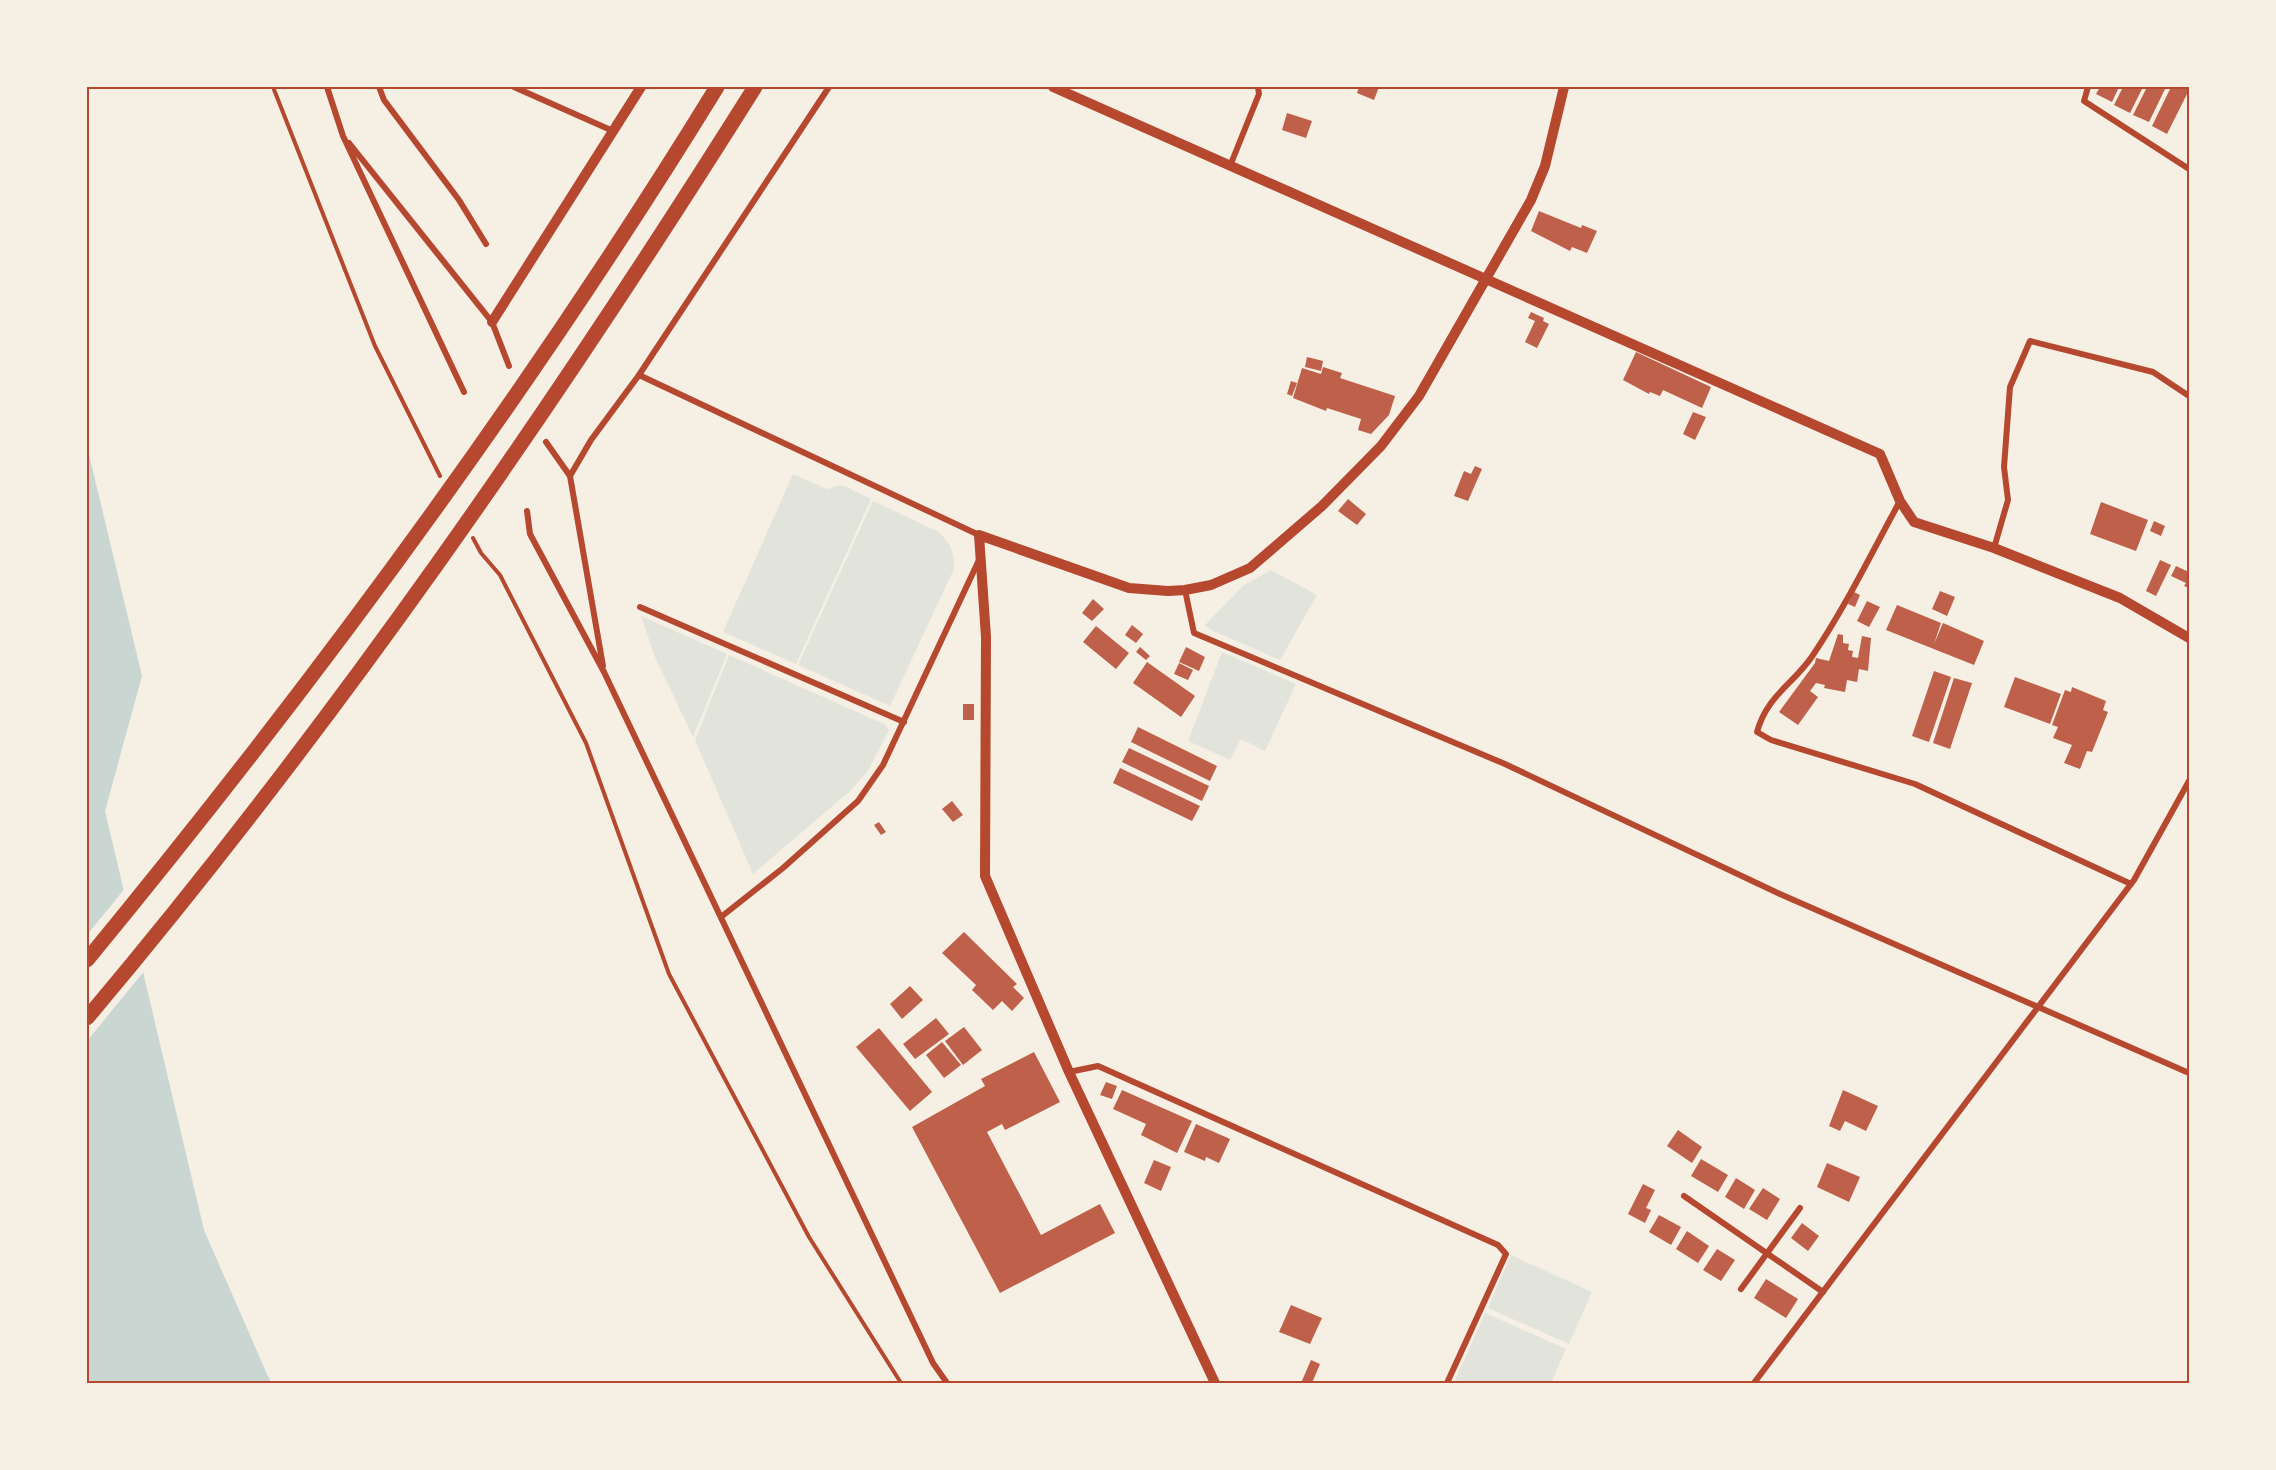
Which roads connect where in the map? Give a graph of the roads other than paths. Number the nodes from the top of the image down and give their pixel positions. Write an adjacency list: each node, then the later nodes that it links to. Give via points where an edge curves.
1 (327, 87): 13 (street)
2 (379, 87): 16 (street, via 384,100 459,200)
3 (514, 87): 12 (street)
4 (641, 87): 12 (street)
5 (717, 87): 38 (highway, via 480,447 304,687)
6 (755, 87): 40 (highway, via 625,291 497,480 334,705)
7 (829, 87): 20 (street)
8 (1053, 87): 14 (street)
9 (1258, 87): 14 (street, via 1259,94)
10 (1564, 87): 17 (street, via 1531,200)
11 (2088, 87): 15 (street, via 2084,101)
12 (613, 131): 18 (street)
13 (343, 136): 18 (street); 21 (street)
14 (1230, 166): 17 (street)
15 (2189, 169)
16 (486, 244)
17 (1486, 279): 25 (street, via 1880,454); 30 (street, via 1419,396 1381,446 1330,499 1250,568 1211,585)
18 (492, 322): 19 (street)
19 (509, 366)
20 (639, 375): 24 (street); 27 (street)
21 (464, 392)
22 (2189, 396): 28 (street, via 2153,372 2030,341 2010,387 2004,467 2008,500)
23 (546, 442): 24 (street)
24 (570, 476): 33 (street)
25 (1900, 501): 28 (street, via 1914,522); 36 (street, via 1831,628 1803,671 1779,690 1757,732 1771,740 1915,784)
26 (527, 510): 33 (street, via 530,534)
27 (979, 535): 29 (street); 30 (street, via 1129,588)
28 (1994, 548): 32 (street, via 2120,598)
29 (981, 555): 34 (street); 41 (street, via 986,637 985,876)
30 (1185, 590): 39 (street, via 1194,633 1505,764 1780,894)
31 (640, 607): 34 (street)
32 (2189, 638)
33 (604, 672): 37 (street)
34 (904, 722): 37 (street, via 883,765 858,801)
35 (2189, 781): 36 (street)
36 (2131, 884): 39 (street)
37 (721, 917): 48 (street, via 933,1363)
38 (87, 960)
39 (2038, 1007): 42 (street); 47 (street)
40 (87, 1018)
41 (1069, 1071): 49 (street); 50 (street, via 1098,1066 1498,1245 1506,1254)
42 (2189, 1073)
43 (1684, 1196): 45 (street)
44 (1800, 1208): 45 (street)
45 (1768, 1254): 46 (street); 47 (street)
46 (1741, 1289)
47 (1823, 1292): 51 (street)
48 (947, 1383)
49 (1215, 1383)
50 (1447, 1383)
51 (1754, 1383)

